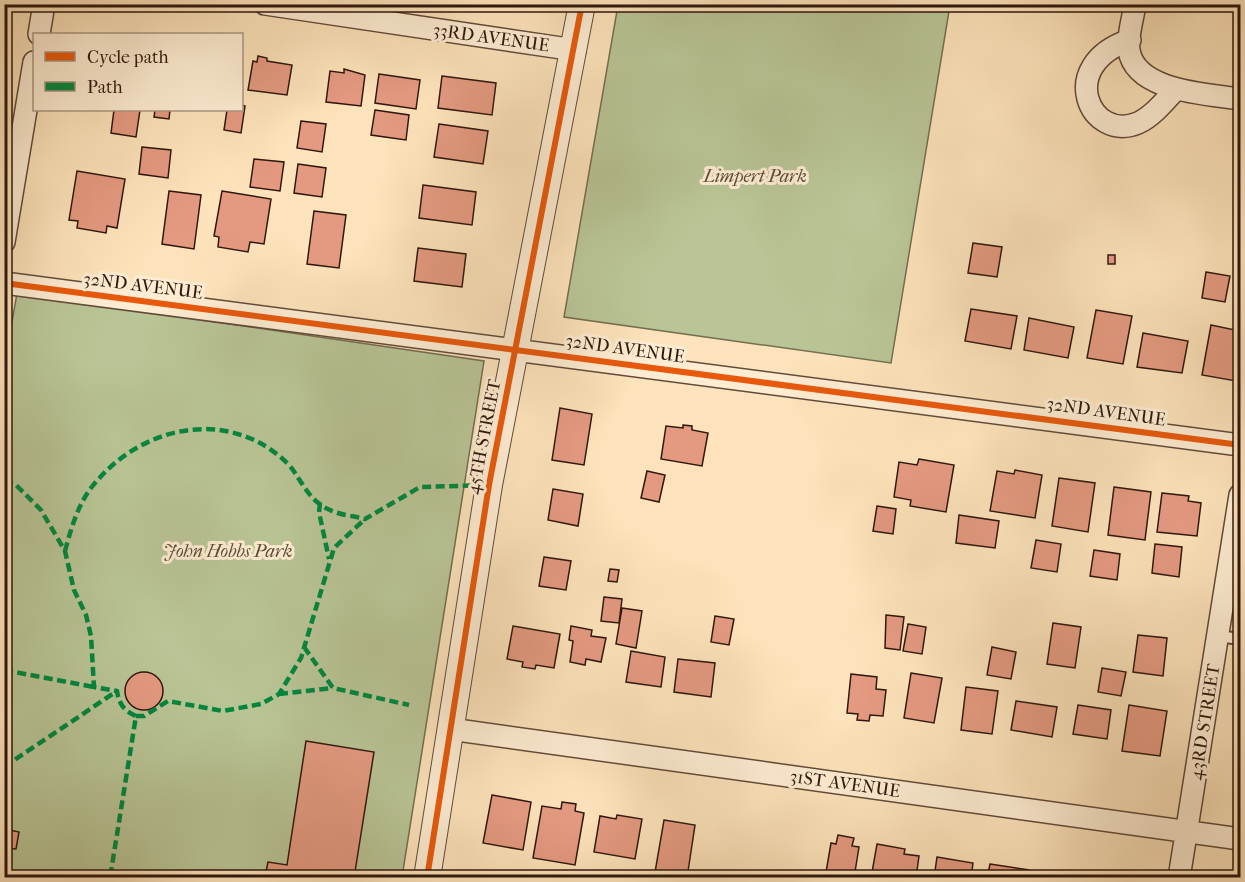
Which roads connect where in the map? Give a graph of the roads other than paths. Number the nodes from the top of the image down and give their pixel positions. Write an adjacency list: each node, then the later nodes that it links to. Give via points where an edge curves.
1 (44, 4): 5 (street)
2 (265, 4): 7 (street, 33RD AVENUE)
3 (582, 4): 7 (street, 45TH STREET)
4 (1135, 4): 6 (street)
5 (39, 33)
6 (1130, 40): 9 (street, via 1133,62 1144,74); 9 (street, via 1106,49 1088,72 1088,99 1099,117 1110,124 1135,124 1147,118)
7 (575, 50): 13 (street, 45TH STREET)
8 (33, 68): 11 (street)
9 (1176, 89): 10 (street)
10 (1240, 99)
11 (4, 243)
12 (4, 283): 13 (street, 32ND AVENUE)
13 (517, 350): 14 (street, 32ND AVENUE); 18 (street, 45TH STREET, via 489,485)
14 (1240, 445)
15 (1240, 495): 16 (street, 43RD STREET)
16 (1218, 636): 17 (lane); 19 (street, 43RD STREET)
17 (1240, 639)
18 (450, 729): 19 (street, 31ST AVENUE); 21 (street, 45TH STREET)
19 (1187, 832): 20 (street, 31ST AVENUE); 22 (street, 43RD STREET)
20 (1240, 839)
21 (427, 878)
22 (1179, 878)

